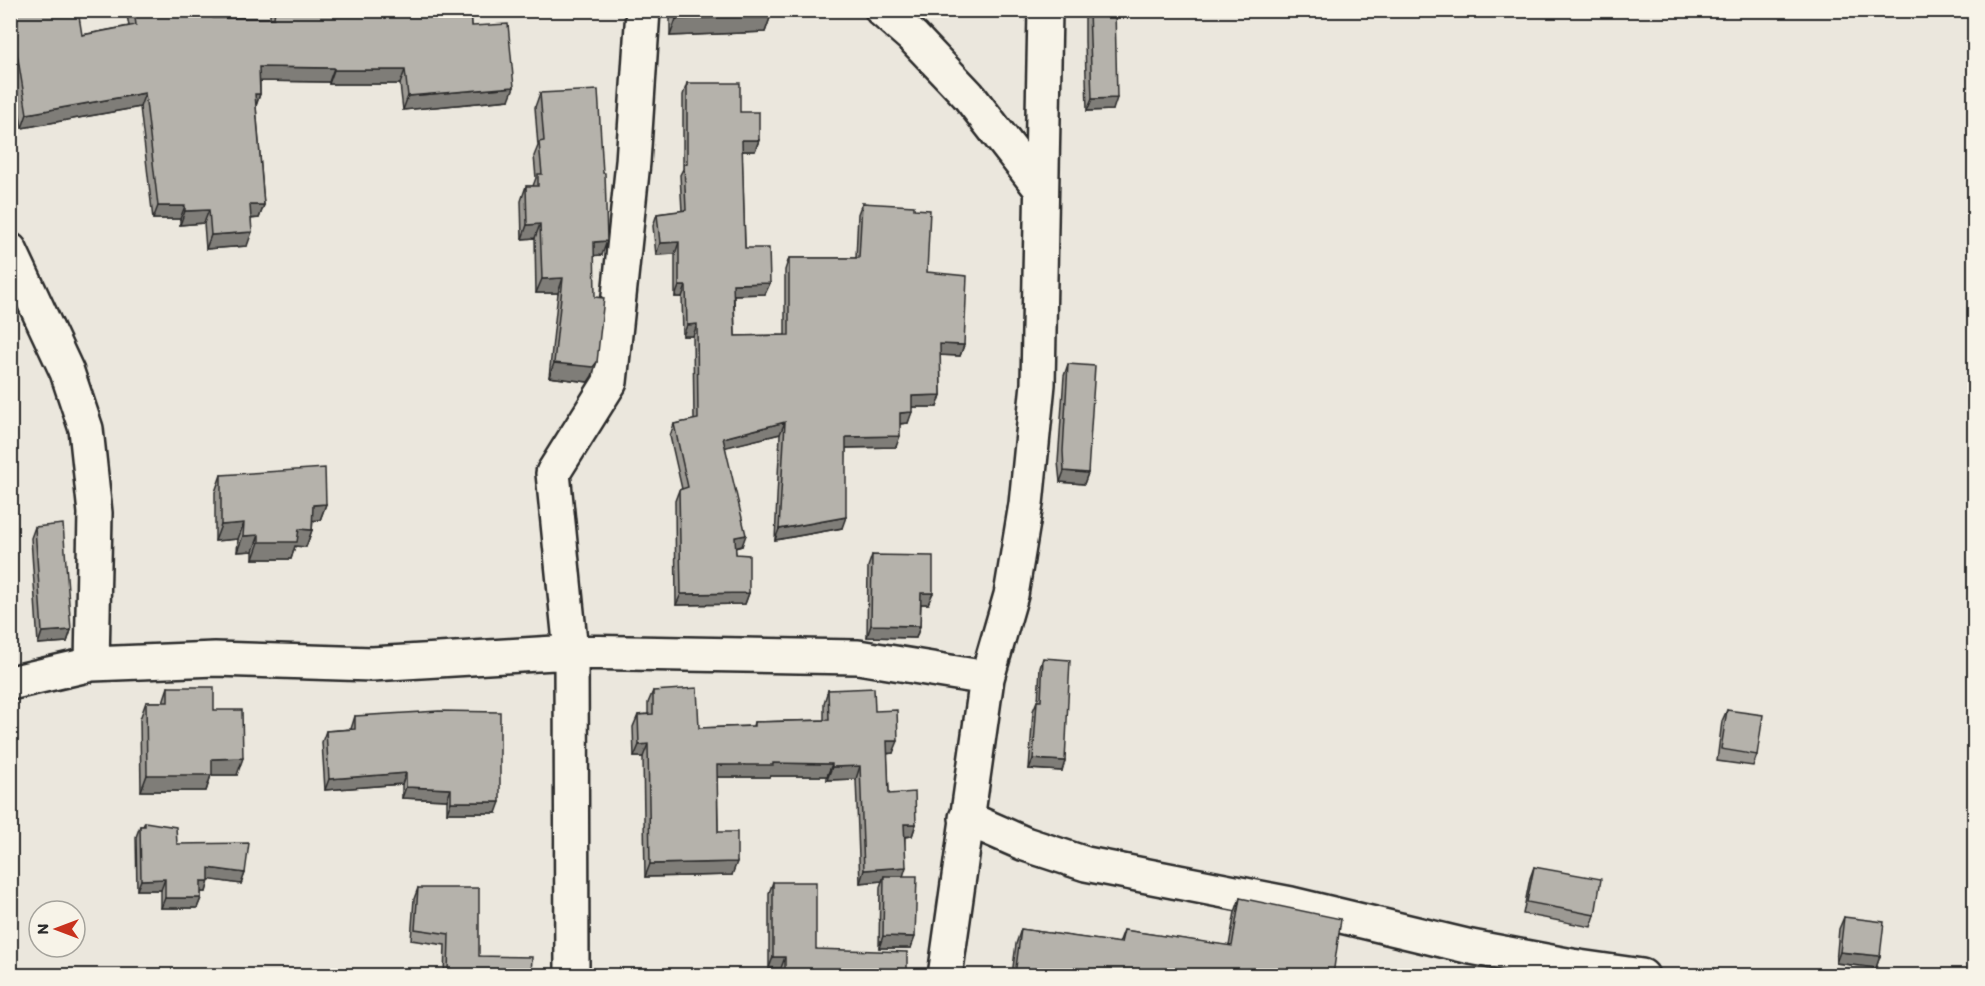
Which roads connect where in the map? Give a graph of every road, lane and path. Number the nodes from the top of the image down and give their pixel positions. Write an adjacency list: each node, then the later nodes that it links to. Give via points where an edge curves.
1 (643, 10): 6 (street, via 633,162 610,382 553,473)
2 (882, 10): 4 (street, via 968,95)
3 (1045, 10): 4 (street)
4 (1041, 189): 8 (street, via 1038,384 1026,504 1011,595)
5 (10, 250): 7 (street, via 67,372 86,429 95,513)
6 (571, 652): 7 (street, via 372,664 214,659); 8 (street, via 858,657); 11 (street)
7 (92, 664): 9 (street)
8 (987, 678): 10 (street)
9 (10, 683)
10 (966, 818): 12 (street); 13 (street, via 1025,844 1086,864 1291,904 1471,947)
11 (572, 975)
12 (945, 975)
13 (1642, 975)

